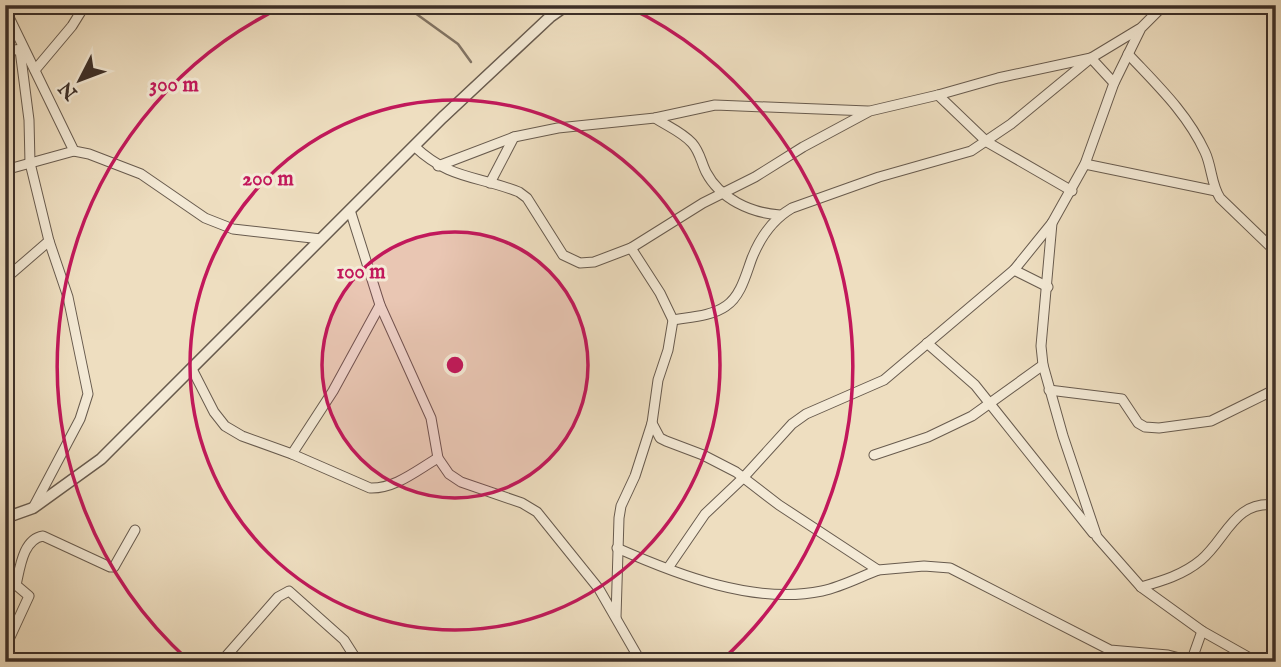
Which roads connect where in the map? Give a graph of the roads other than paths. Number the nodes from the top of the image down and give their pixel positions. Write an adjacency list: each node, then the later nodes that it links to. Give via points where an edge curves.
1 (85, 5): 10 (street)
2 (567, 5): 17 (street)
3 (1164, 5): 5 (street)
4 (5, 9): 6 (street)
5 (1141, 28): 8 (street); 9 (street)
6 (23, 49): 7 (street); 10 (street); 19 (street)
7 (5, 51)
8 (1128, 54): 11 (street); 25 (street, via 1191,126 1206,155)
9 (1091, 58): 11 (street); 12 (street); 16 (street)
10 (35, 71): 18 (street)
11 (1115, 83): 20 (street)
12 (938, 95): 13 (street); 16 (street)
13 (870, 111): 14 (street, via 728,104); 26 (street)
14 (655, 118): 15 (street); 26 (street, via 691,142)
15 (514, 137): 21 (street); 23 (street)
16 (987, 142): 24 (street); 28 (street, via 952,158 878,177)
17 (414, 146): 21 (street); 27 (street)
18 (74, 151): 19 (street); 30 (street, via 141,174 205,218 233,229)
19 (30, 163): 22 (street); 31 (street)
20 (1085, 164): 24 (street); 25 (street)
21 (438, 166): 23 (street)
22 (5, 170)
23 (490, 183): 32 (street, via 527,198 568,259 594,262)
24 (1072, 191): 29 (street)
25 (1216, 191): 33 (street)
26 (722, 194): 28 (street, via 763,214); 32 (street)
27 (350, 210): 30 (street); 37 (street)
28 (779, 215): 38 (street, via 753,255 734,299 714,312)
29 (1052, 223): 34 (street); 36 (street)
30 (321, 239): 41 (street)
31 (49, 242): 35 (street); 51 (street, via 68,297 88,394 80,419)
32 (631, 248): 38 (street)
33 (1276, 252)
34 (1014, 270): 36 (street); 39 (street)
35 (5, 279)
36 (1048, 287): 40 (street)
37 (380, 305): 46 (street); 48 (street, via 430,418)
38 (673, 320): 45 (street)
39 (927, 343): 44 (street, via 962,372); 49 (street, via 884,380 792,424)
40 (1043, 365): 43 (street); 44 (street)
41 (192, 369): 46 (street, via 225,426); 51 (street, via 101,459)
42 (1276, 389): 43 (street, via 1211,421 1159,428 1138,423 1122,399)
43 (1049, 390): 54 (street)
44 (990, 404): 47 (street, via 928,437); 54 (street)
45 (652, 423): 49 (street, via 660,438 704,455); 55 (street, via 621,506)
46 (292, 454): 48 (street, via 370,488 382,488)
47 (874, 456)
48 (438, 458): 59 (street, via 461,482 537,512 599,589)
49 (743, 478): 56 (street, via 705,514); 57 (street)
50 (1276, 505): 58 (street, via 1253,505 1202,559 1170,579)
51 (33, 508): 52 (street)
52 (5, 518)
53 (135, 530): 61 (street, via 110,568 43,536 35,537 28,544 16,585 29,596)
54 (1097, 537): 58 (street)
55 (617, 548): 56 (street); 59 (street)
56 (668, 568): 57 (street, via 761,593 818,592)
57 (878, 570): 63 (street, via 950,569 1110,650)
58 (1141, 587): 60 (street)
59 (616, 620): 62 (street)
60 (1202, 631): 63 (street); 66 (street)
61 (5, 648)
62 (638, 660)
63 (1193, 661)
64 (221, 662): 65 (street, via 278,597 289,591 344,640)
65 (358, 662)
66 (1256, 662)

